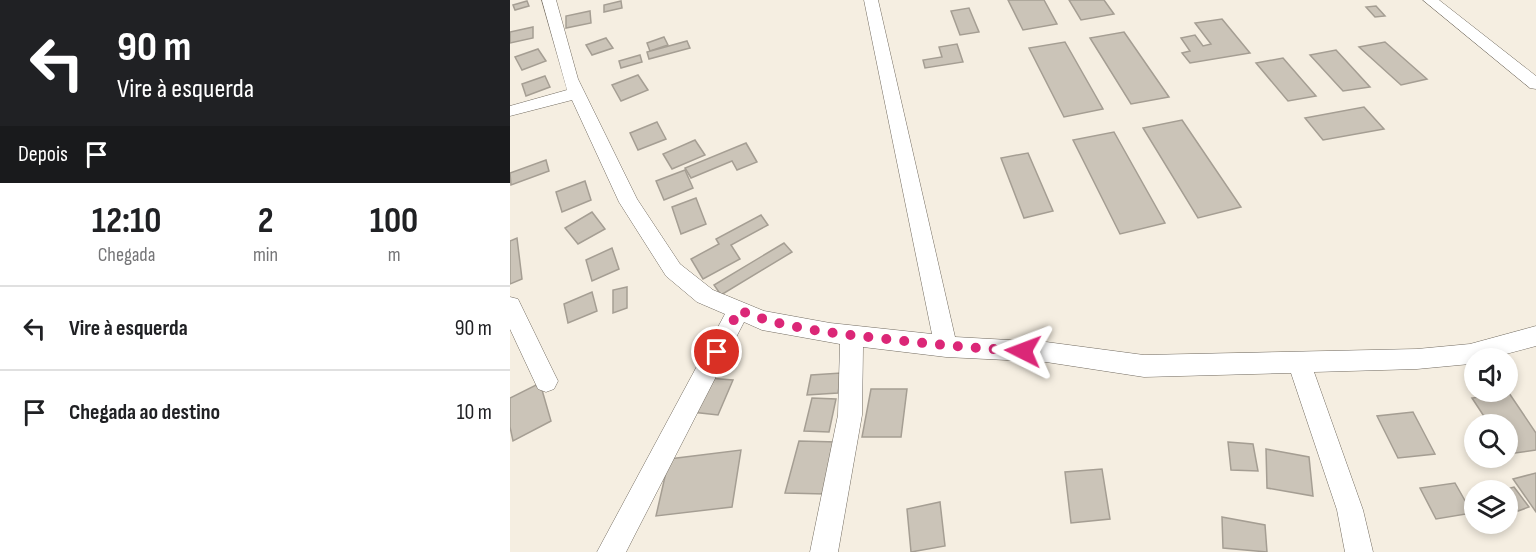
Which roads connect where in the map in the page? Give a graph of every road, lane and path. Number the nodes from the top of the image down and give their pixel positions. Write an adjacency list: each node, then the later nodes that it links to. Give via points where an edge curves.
1 (549, 0): 5 (street)
2 (871, 0): 11 (street)
3 (1436, 1): 4 (street)
4 (1536, 84)
5 (577, 93): 6 (street); 8 (street, via 629,202 673,270 705,296)
6 (510, 111)
7 (510, 306): 13 (street)
8 (739, 310): 9 (street, via 762,320); 14 (street)
9 (852, 335): 11 (street); 15 (street, via 850,415)
10 (1536, 336): 12 (street, via 1470,354)
11 (946, 347): 12 (street, via 1046,352 1144,366)
12 (1299, 362): 16 (street, via 1350,510)
13 (546, 381)
14 (611, 552)
15 (824, 552)
16 (1359, 552)

